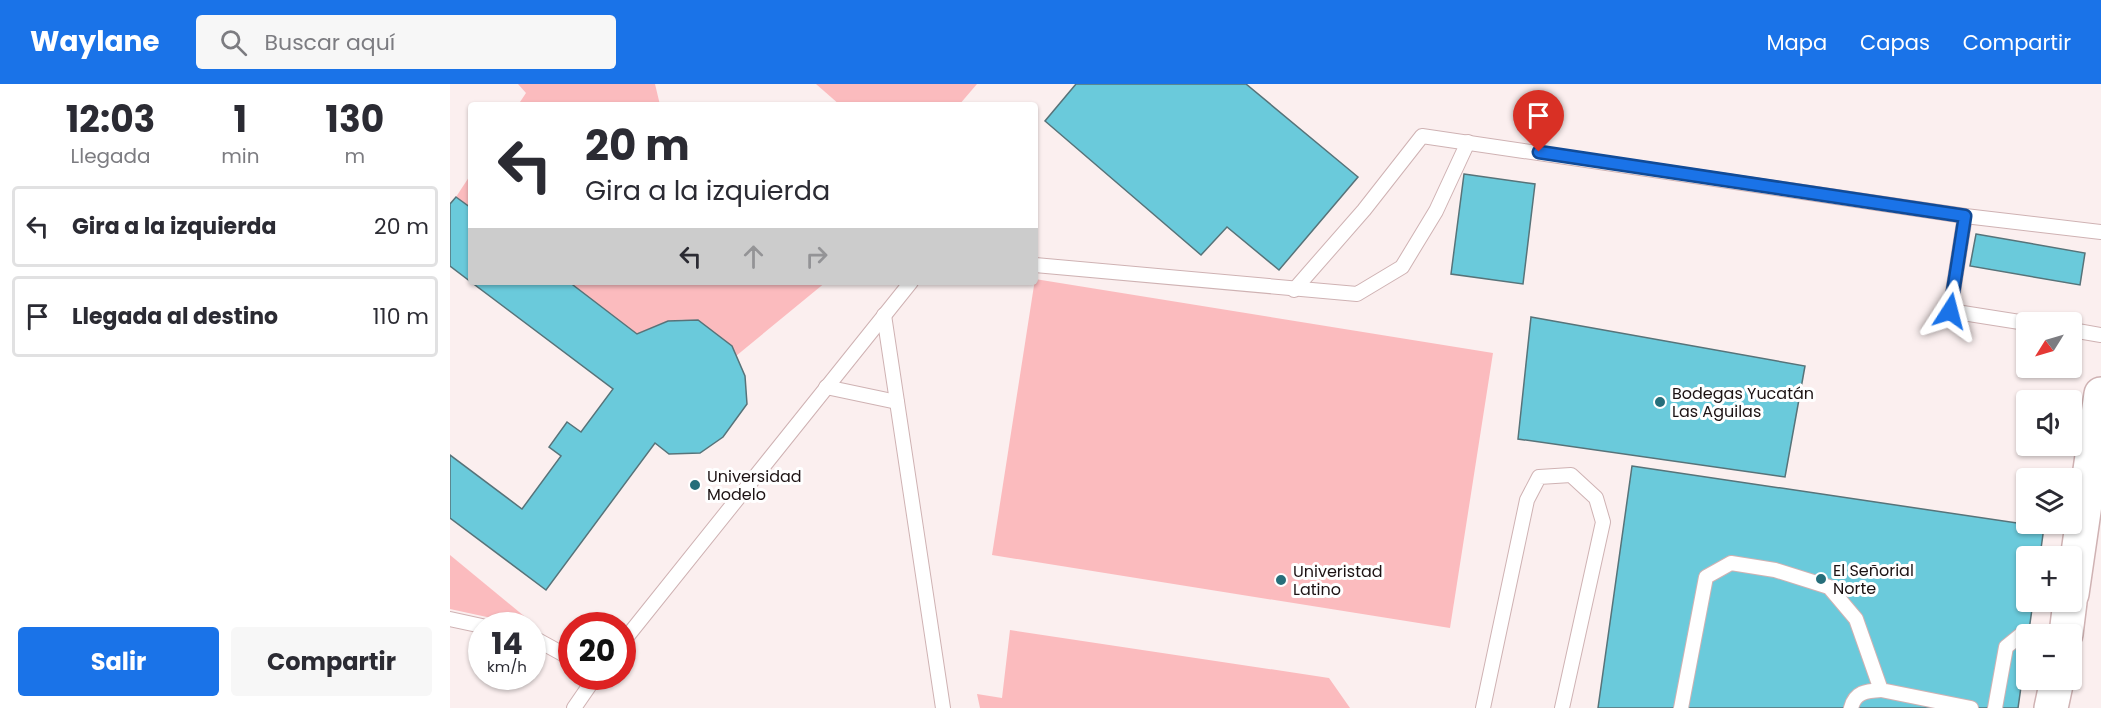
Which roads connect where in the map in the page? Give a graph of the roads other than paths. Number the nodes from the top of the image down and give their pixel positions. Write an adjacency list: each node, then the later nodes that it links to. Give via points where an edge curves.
1 (1468, 142): 2 (lane); 6 (lane, via 1422,136); 6 (lane, via 1436,211 1402,267 1356,294)
2 (1965, 216): 3 (lane); 8 (lane, via 1950,311)
3 (2101, 232)
4 (1038, 265): 6 (lane)
5 (909, 285): 7 (lane)
6 (1294, 290)
7 (884, 315): 11 (lane); 13 (lane)
8 (2016, 321)
9 (2082, 332): 10 (lane)
10 (2101, 335)
11 (826, 387): 13 (lane); 17 (lane)
12 (2101, 394): 14 (main road)
13 (897, 402): 23 (lane)
14 (2079, 546)
15 (450, 619): 16 (lane)
16 (468, 623)
17 (636, 626)
18 (2016, 639): 29 (lane, via 2006,647)
19 (586, 690): 22 (lane)
20 (1881, 690): 26 (lane, via 1856,619 1829,587 1775,570 1731,563 1706,578); 27 (lane, via 1862,692); 28 (lane)
21 (2055, 690): 30 (main road)
22 (574, 708)
23 (943, 708)
24 (1483, 708): 25 (lane, via 1527,500 1539,477 1571,475 1596,498 1603,522)
25 (1562, 708)
26 (1681, 708)
27 (1851, 708)
28 (1971, 708)
29 (1995, 708)
30 (2051, 708)

